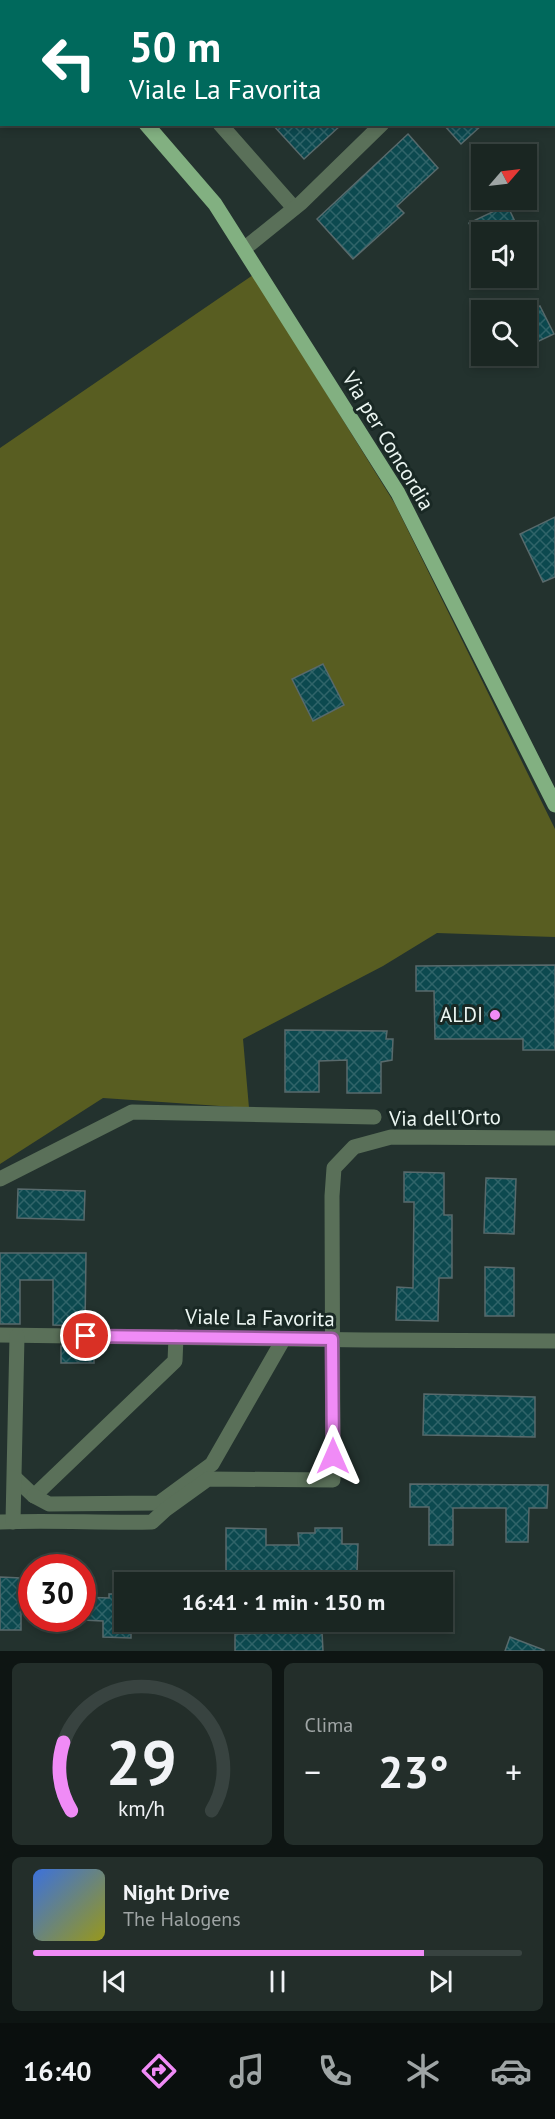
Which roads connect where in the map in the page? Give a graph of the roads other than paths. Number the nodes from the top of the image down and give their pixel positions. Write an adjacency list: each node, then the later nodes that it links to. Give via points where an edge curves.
1 (148, 126): 5 (main road, Via per Concordia, via 215,204)
2 (222, 126): 4 (street)
3 (380, 126): 4 (street)
4 (294, 208): 5 (street)
5 (245, 248): 6 (main road, Via per Concordia, via 398,493)
6 (551, 792): 7 (main road, Via per Concordia)
7 (555, 805)
8 (374, 1117): 10 (street, via 132,1112)
9 (555, 1138): 14 (street, Via dell'Orto, via 391,1137 354,1147 334,1168)
10 (0, 1179)
11 (0, 1335): 12 (street, Viale La Favorita)
12 (17, 1336): 13 (street, Viale La Favorita); 17 (street)
13 (176, 1337): 15 (street, Viale La Favorita); 18 (street, via 175,1361)
14 (332, 1339): 15 (street, Viale La Favorita); 16 (street, Viale La Favorita); 19 (street, Via dell'Orto, via 333,1480 208,1479 152,1522)
15 (283, 1340): 18 (street, via 212,1464 159,1503 50,1504)
16 (555, 1341)
17 (15, 1478): 18 (street); 19 (street)
18 (34, 1497)
19 (7, 1522)

